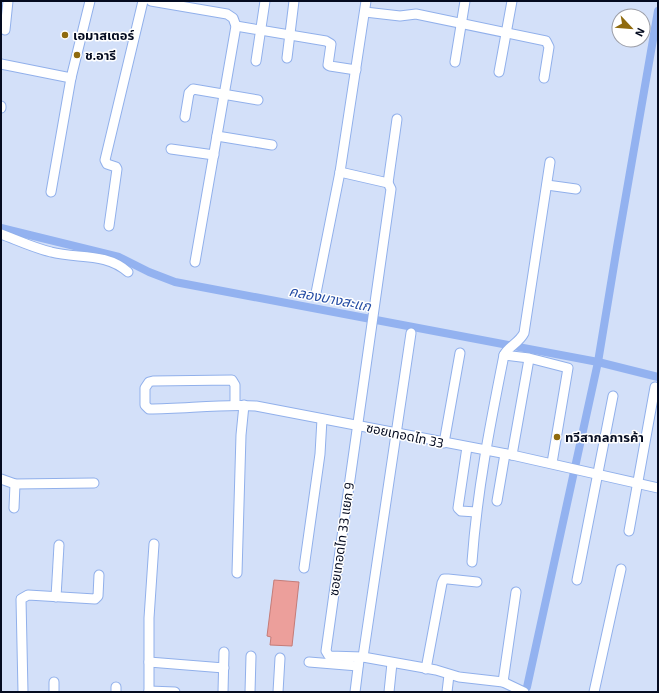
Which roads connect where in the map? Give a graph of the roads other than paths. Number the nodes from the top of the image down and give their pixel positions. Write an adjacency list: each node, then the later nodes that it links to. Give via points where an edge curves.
1 (8, 1): 16 (street)
2 (90, 1): 26 (street)
3 (143, 1): 42 (street, via 105,160 117,169)
4 (151, 1): 11 (street)
5 (211, 1): 12 (street)
6 (266, 1): 17 (street)
7 (294, 1): 19 (street)
8 (366, 1): 13 (street)
9 (465, 1): 14 (street)
10 (512, 1): 18 (street)
11 (186, 4): 12 (street)
12 (209, 11): 15 (street, via 227,14 233,18)
13 (365, 12): 14 (street, via 400,16 416,14); 24 (street)
14 (462, 22): 18 (street); 22 (street)
15 (236, 26): 17 (street); 28 (street)
16 (5, 30)
17 (261, 32): 19 (street); 21 (street)
18 (506, 32): 25 (street); 27 (street, via 548,42)
19 (289, 36): 20 (street); 24 (street, via 328,42 331,44 328,65)
20 (287, 58)
21 (256, 61)
22 (455, 62)
23 (1, 64): 26 (street)
24 (356, 70): 37 (street)
25 (499, 72)
26 (71, 78): 41 (street)
27 (544, 78)
28 (224, 94): 29 (street); 30 (street, via 191,90); 32 (street)
29 (258, 100)
30 (185, 117)
31 (397, 119): 38 (street, ซอยเทอดไท 33 แยก 9)
32 (217, 136): 33 (street); 35 (street)
33 (272, 145)
34 (172, 149): 35 (street)
35 (214, 155): 44 (street)
36 (550, 162): 39 (street)
37 (340, 172): 38 (street); 46 (street)
38 (388, 183): 55 (street, ซอยเทอดไท 33 แยก 9, via 391,189 373,327)
39 (547, 185): 40 (street); 49 (street, via 524,333)
40 (576, 189)
41 (51, 192)
42 (109, 226)
43 (1, 234): 45 (street, via 51,252 98,257 119,264)
44 (195, 262)
45 (128, 272)
46 (316, 293)
47 (411, 333): 56 (street)
48 (460, 353): 57 (street)
49 (505, 353): 50 (street); 59 (street)
50 (529, 358): 60 (street); 61 (street, via 568,368)
51 (655, 387): 66 (street)
52 (613, 396): 62 (street)
53 (239, 405): 53 (street, ซอยเทอดไท 33, via 149,409 145,405 145,388 153,381 232,380); 54 (street, ซอยเทอดไท 33); 77 (street, via 241,435)
54 (322, 419): 55 (street, ซอยเทอดไท 33); 75 (street, via 320,454)
55 (356, 425): 56 (street, ซอยเทอดไท 33); 86 (street, ซอยเทอดไท 33 แยก 9, via 327,654)
56 (396, 434): 57 (street, ซอยเทอดไท 33); 86 (street)
57 (444, 443): 58 (street, ซอยเทอดไท 33)
58 (467, 447): 59 (street, ซอยเทอดไท 33); 70 (street, via 458,508 461,511)
59 (485, 450): 60 (street, ซอยเทอดไท 33); 70 (street)
60 (508, 455): 61 (street, ซอยเทอดไท 33); 68 (street)
61 (552, 463): 62 (street, ซอยเทอดไท 33)
62 (597, 474): 66 (street, ซอยเทอดไท 33); 79 (street)
63 (1, 479): 65 (street)
64 (94, 483): 65 (street)
65 (15, 484): 69 (street)
66 (636, 484): 67 (street, ซอยเทอดไท 33); 71 (street)
67 (658, 488)
68 (497, 501)
69 (14, 508)
70 (476, 512): 74 (street)
71 (629, 531)
72 (154, 544): 87 (street)
73 (59, 545): 82 (street)
74 (472, 562)
75 (304, 568)
76 (621, 569): 106 (street)
77 (237, 573)
78 (99, 575): 82 (street, via 96,599)
79 (577, 580)
80 (477, 582): 91 (street, via 444,579)
81 (516, 592): 94 (street)
82 (56, 597): 96 (street, via 28,595 21,600)
83 (224, 652): 90 (street)
84 (251, 656): 100 (street)
85 (280, 658): 101 (street)
86 (360, 660): 88 (street); 89 (street); 102 (street)
87 (149, 662): 90 (street); 95 (street)
88 (309, 662)
89 (392, 663): 91 (street); 103 (street)
90 (224, 668): 99 (street)
91 (426, 669): 92 (street)
92 (449, 675): 94 (street); 104 (street)
93 (54, 682): 97 (street)
94 (503, 682): 105 (street)
95 (149, 691): 98 (street)
96 (23, 692)
97 (54, 692)
98 (175, 692)
99 (223, 692)
100 (250, 692)
101 (278, 692)
102 (355, 692)
103 (390, 692)
104 (447, 692)
105 (524, 692)
106 (594, 692)

